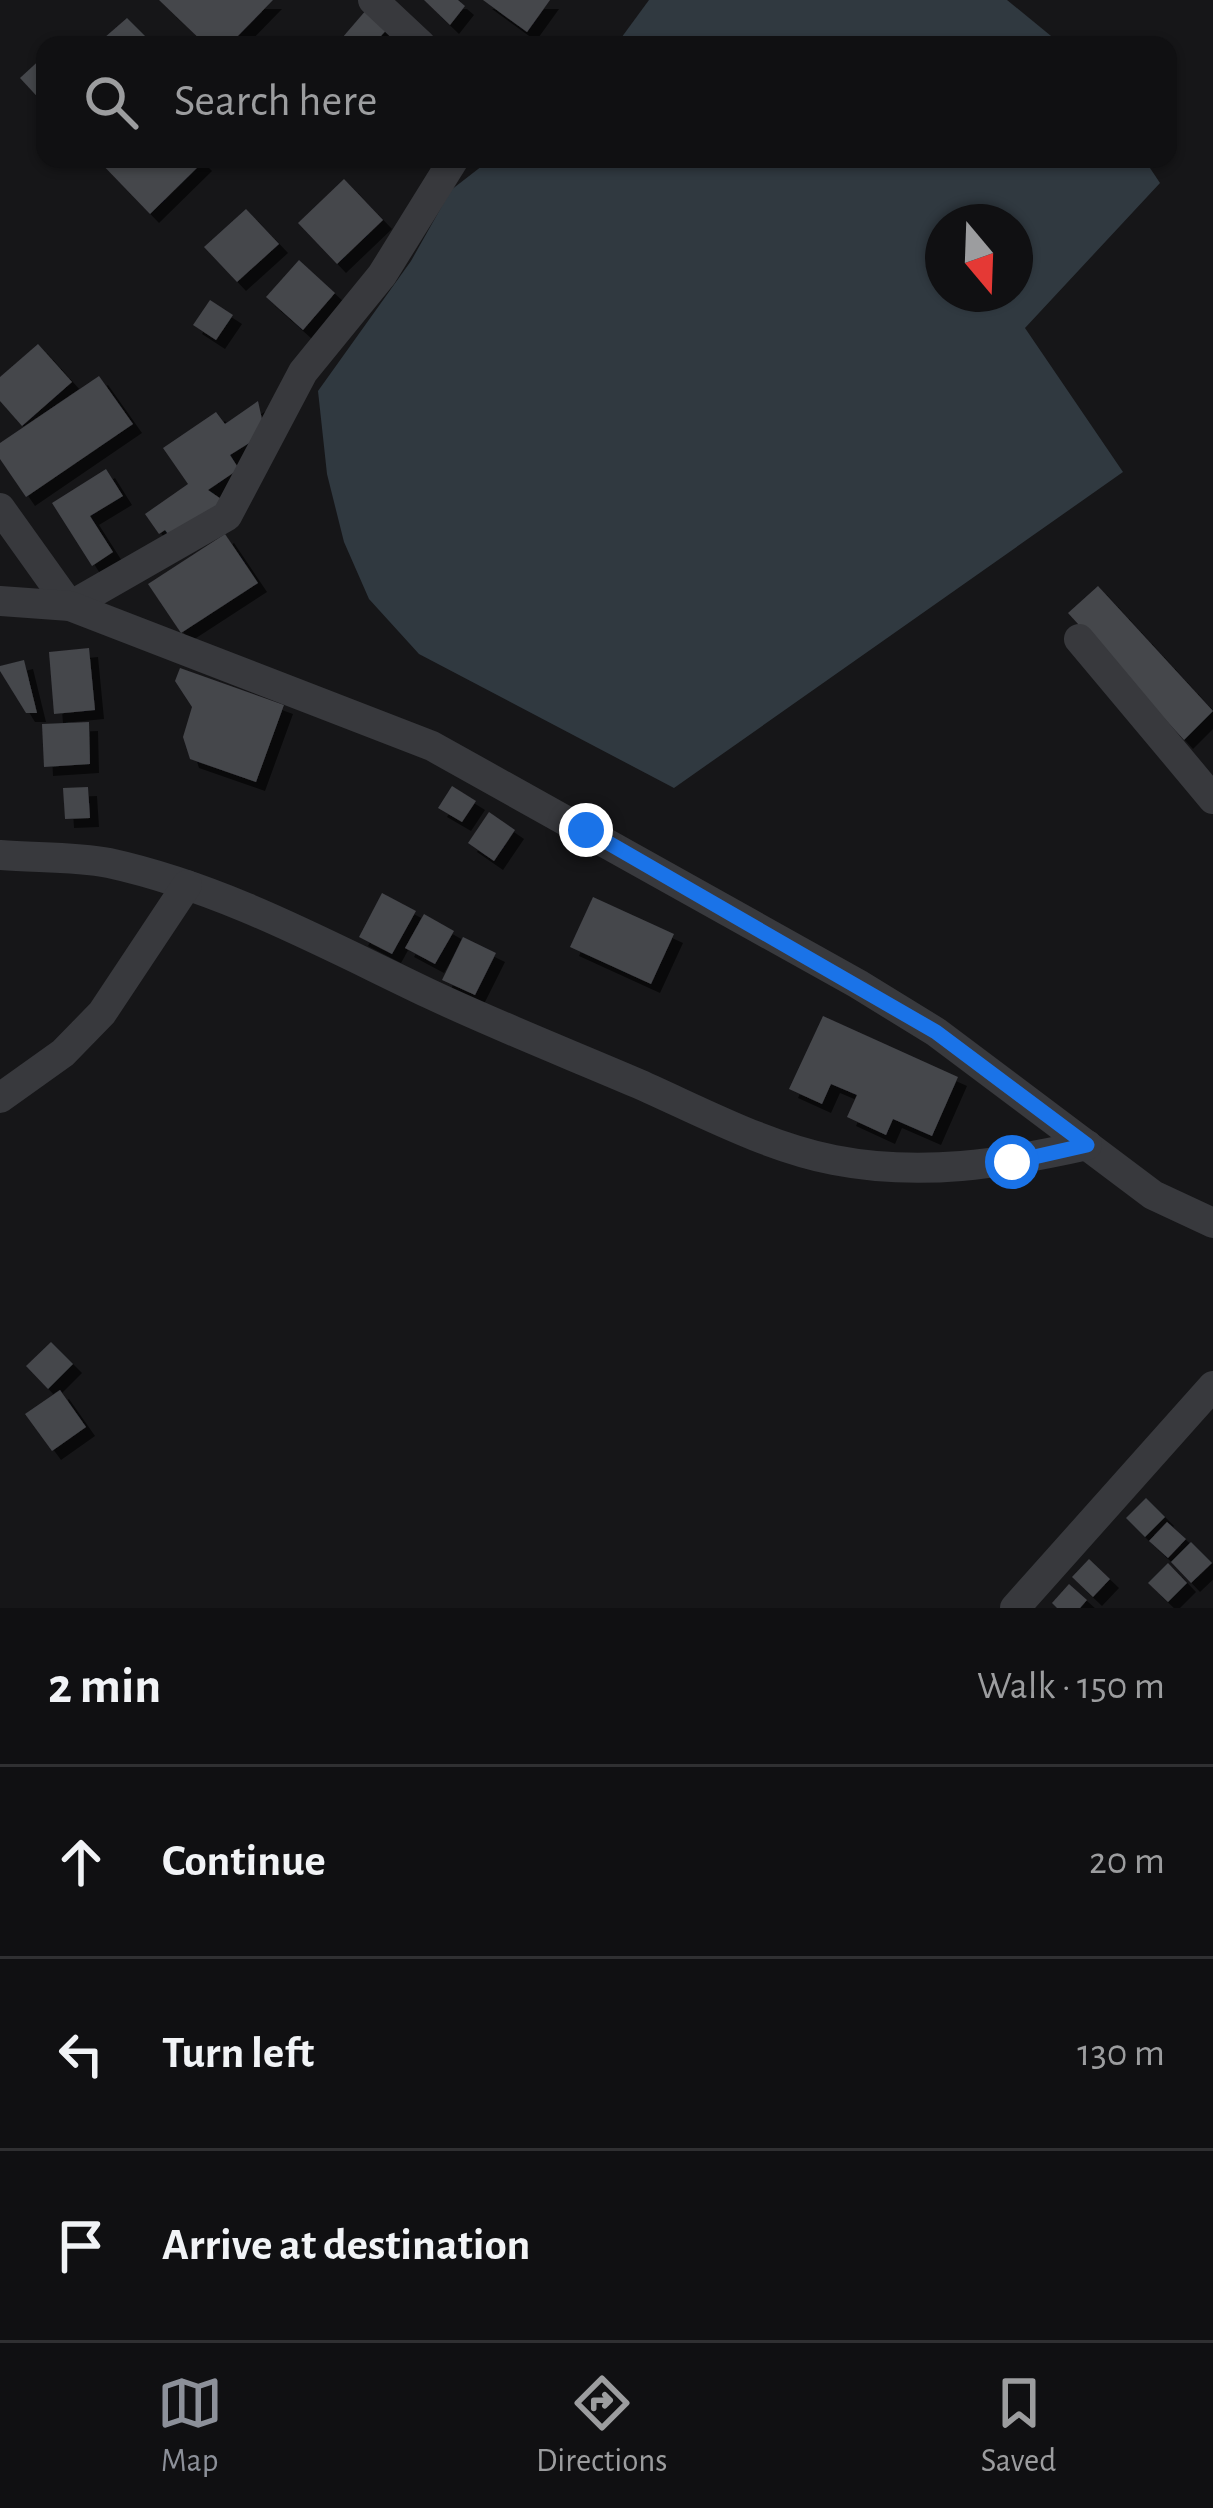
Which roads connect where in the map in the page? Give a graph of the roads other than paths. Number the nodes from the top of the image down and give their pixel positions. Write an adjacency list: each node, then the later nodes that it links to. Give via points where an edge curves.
1 (373, 0): 2 (street)
2 (411, 36)
3 (448, 168): 6 (street, via 382,275 303,372 226,516)
4 (0, 508): 6 (street)
5 (0, 601): 6 (street)
6 (70, 606): 12 (street, via 433,746 858,984)
7 (1079, 639): 8 (street)
8 (1213, 799)
9 (0, 855): 10 (street, via 105,862)
10 (187, 885): 11 (street, via 102,1012 63,1053); 12 (street, via 757,1136 831,1160 951,1169)
11 (0, 1098)
12 (1087, 1145): 13 (street, via 1153,1196)
13 (1213, 1223)
14 (1213, 1386): 15 (street)
15 (1015, 1608)

